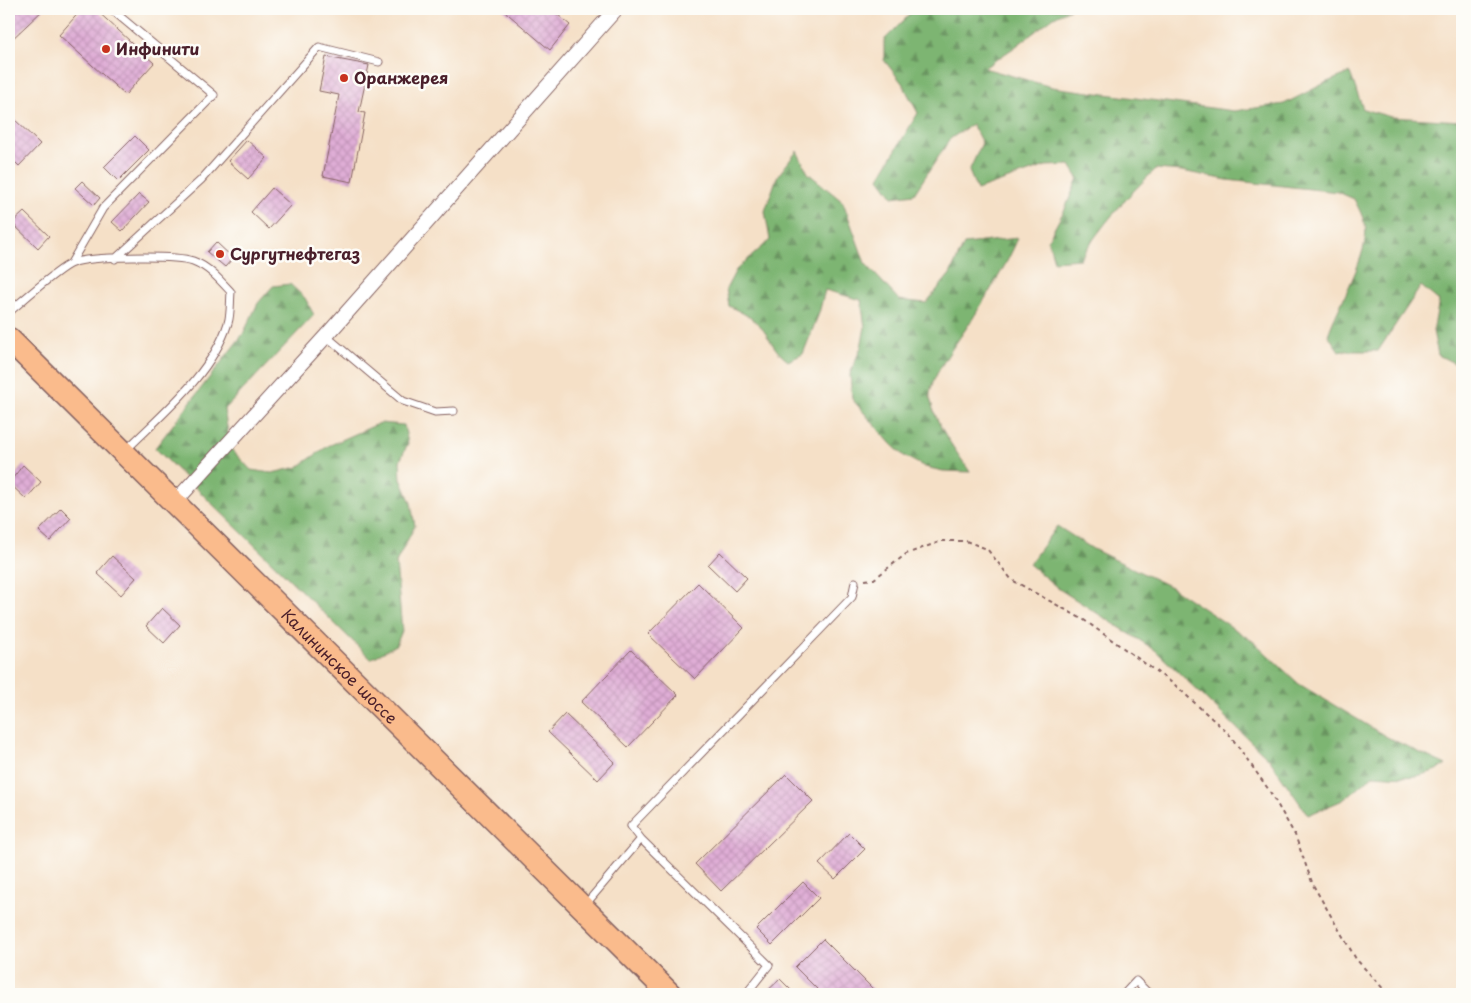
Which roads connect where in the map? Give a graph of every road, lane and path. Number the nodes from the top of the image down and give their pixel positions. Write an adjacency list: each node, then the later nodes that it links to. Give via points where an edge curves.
1 (110, 9): 5 (lane, via 214,94 103,208)
2 (616, 9): 7 (street)
3 (379, 62): 4 (lane, via 319,47 201,180)
4 (114, 259): 5 (lane); 10 (lane, via 167,256 194,261 215,274 231,292 228,322 216,349 198,376)
5 (71, 263): 6 (lane)
6 (9, 312)
7 (326, 336): 9 (lane, via 403,401 435,412); 11 (street)
8 (9, 339): 10 (main road, Калининское шоссе)
9 (454, 411)
10 (123, 453): 11 (main road, Калининское шоссе)
11 (174, 503): 14 (main road, Калининское шоссе)
12 (855, 582): 13 (lane, via 852,597 631,826); 19 (path, via 874,579 906,554 933,544 966,541 987,549 1012,580 1084,620 1175,685 1229,734 1269,790 1295,835 1313,885 1356,959)
13 (642, 839): 14 (lane); 16 (lane, via 769,965)
14 (583, 908): 15 (main road, Калининское шоссе)
15 (670, 994)
16 (746, 994)
17 (1124, 994): 18 (lane, via 1136,981)
18 (1149, 994)
19 (1388, 994)

